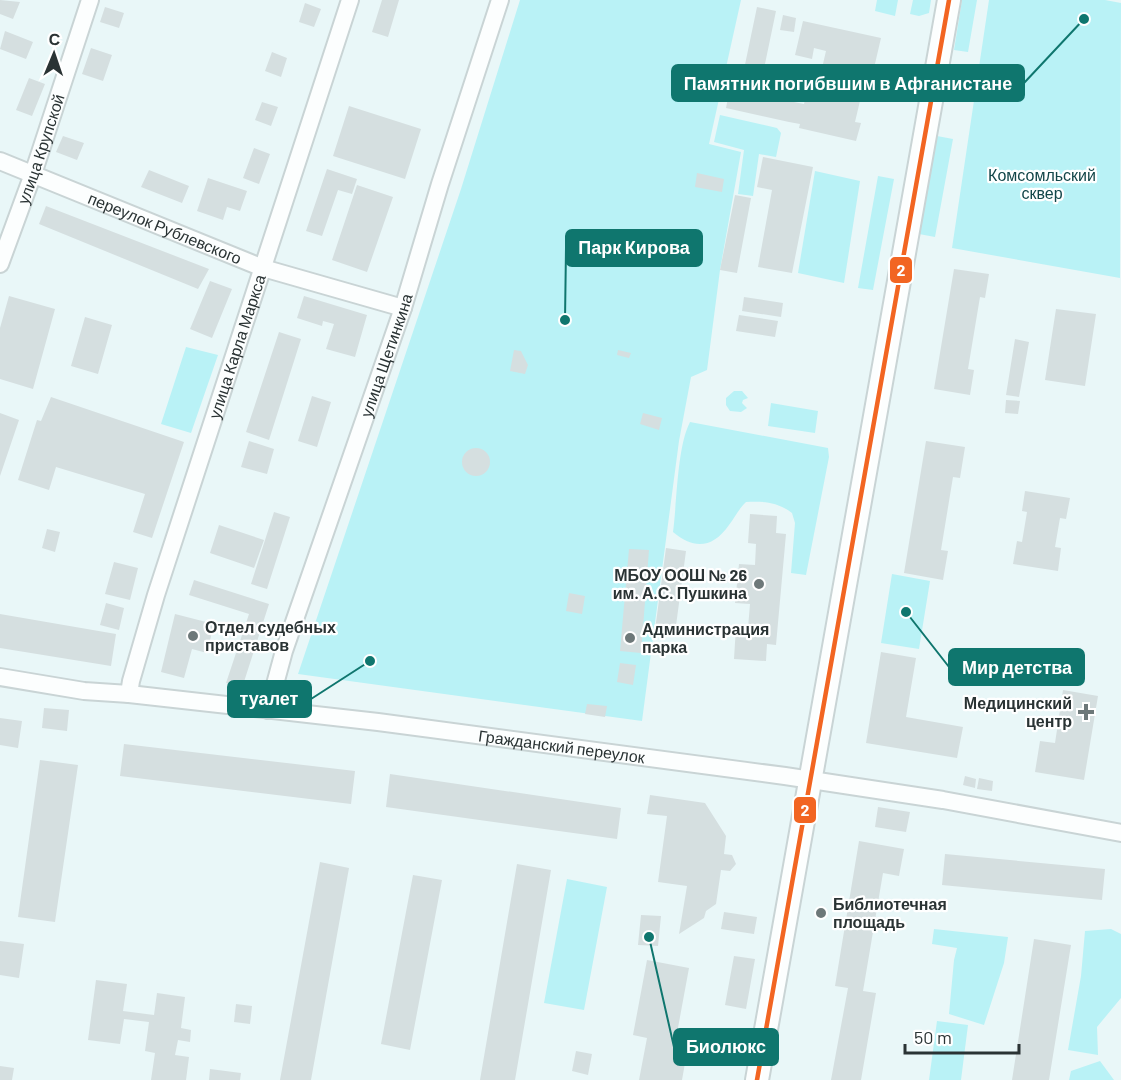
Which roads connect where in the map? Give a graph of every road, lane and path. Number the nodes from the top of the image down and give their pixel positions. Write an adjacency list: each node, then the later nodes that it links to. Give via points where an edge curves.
1 (90, 0): 6 (street, улица Крупской)
2 (350, 0): 8 (street, улица Карла Маркса)
3 (500, 0): 9 (street, улица Щетинкина)
4 (949, 0): 13 (main road)
5 (0, 161): 6 (street, переулок Рублевского)
6 (33, 174): 7 (street, улица Крупской); 8 (street, переулок Рублевского)
7 (0, 264)
8 (263, 268): 9 (street, переулок Рублевского); 11 (street, улица Карла Маркса, via 156,595)
9 (403, 308): 12 (street, улица Щетинкина, via 284,651)
10 (0, 677): 11 (street, Гражданский переулок)
11 (129, 694): 12 (street, Гражданский переулок)
12 (268, 710): 13 (street, Гражданский переулок)
13 (811, 780): 14 (street, Гражданский переулок); 15 (main road)
14 (1121, 832)
15 (758, 1080)

